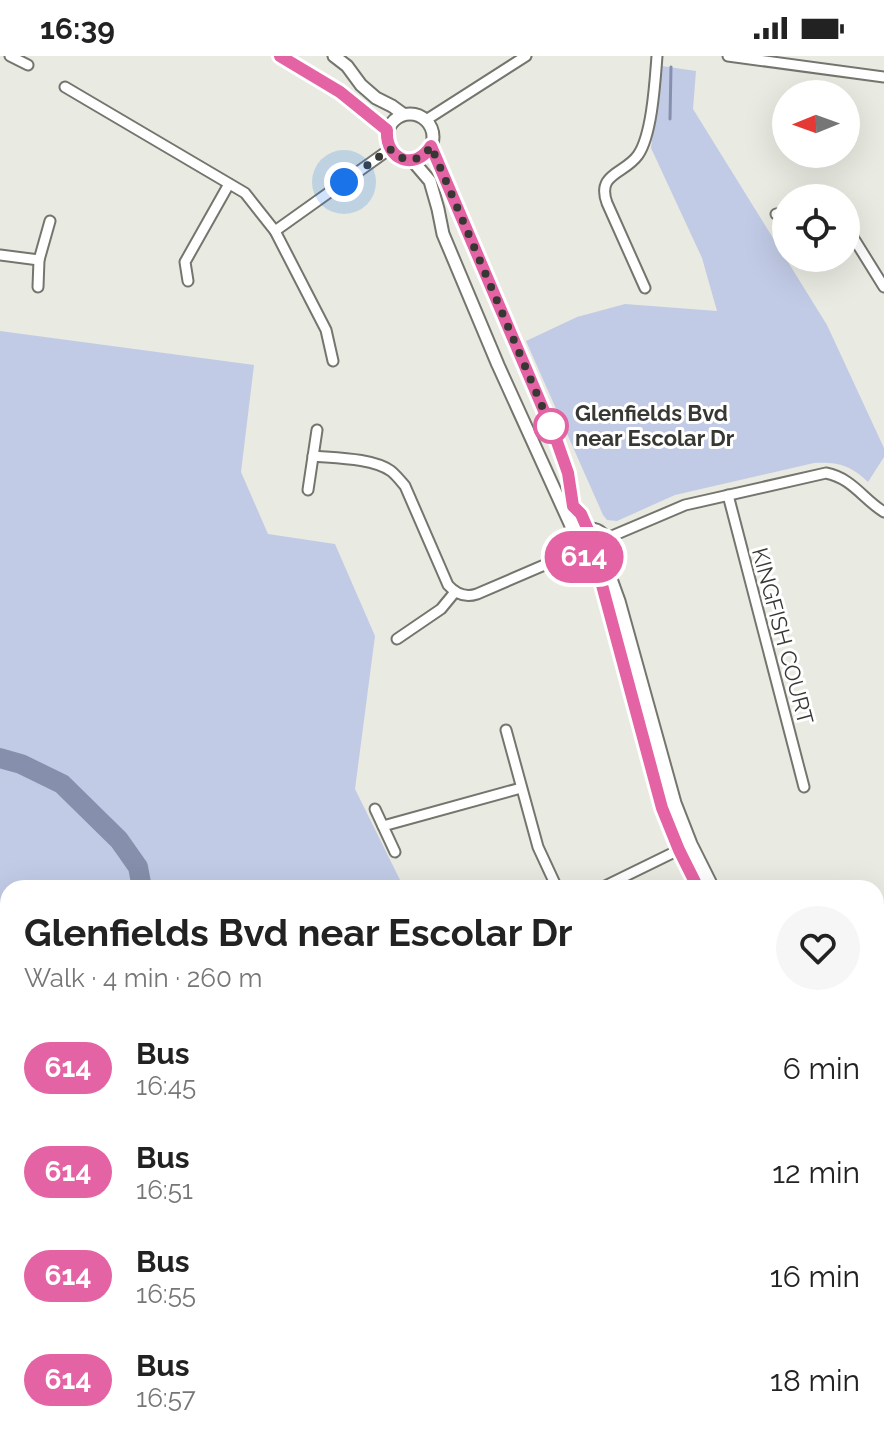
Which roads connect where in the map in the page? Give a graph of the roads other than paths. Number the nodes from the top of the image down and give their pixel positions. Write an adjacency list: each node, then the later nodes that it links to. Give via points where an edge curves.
1 (10, 56): 7 (street)
2 (280, 56): 12 (street, via 340,92)
3 (334, 56): 10 (street, via 376,98)
4 (657, 56): 25 (street, via 644,144 636,158 607,180 604,196)
5 (728, 56): 8 (street)
6 (522, 57): 11 (street)
7 (28, 65)
8 (884, 77)
9 (65, 87): 16 (street)
10 (403, 114): 11 (street); 12 (street)
11 (426, 120): 13 (street, via 433,132)
12 (387, 130): 14 (street)
13 (431, 146): 15 (street); 32 (street, via 556,439 573,506)
14 (390, 149): 15 (street, via 399,158); 18 (street)
15 (412, 160): 34 (street, via 430,181 443,234)
16 (229, 184): 18 (street, via 245,193); 22 (street, via 185,262)
17 (50, 221): 21 (street)
18 (275, 231): 26 (street, via 326,330)
19 (860, 248): 24 (street)
20 (0, 255): 21 (street)
21 (39, 260): 23 (street)
22 (188, 281)
23 (38, 287)
24 (884, 287)
25 (645, 288)
26 (333, 361)
27 (317, 430): 28 (street)
28 (313, 456): 29 (street); 36 (street, via 371,463 394,473)
29 (308, 490)
30 (728, 495): 31 (street, via 826,473 853,484); 33 (street, via 676,508); 39 (street, KINGFISH COURT)
31 (884, 512)
32 (588, 530): 33 (street); 34 (street, via 580,535)
33 (605, 539): 35 (street)
34 (579, 549): 35 (street, via 594,559); 36 (street, via 477,594); 44 (street, via 602,585 662,808)
35 (602, 554): 43 (street)
36 (455, 592): 37 (street, via 441,609)
37 (397, 639)
38 (506, 730): 40 (street)
39 (804, 787)
40 (521, 788): 42 (street); 46 (street)
41 (375, 809): 42 (street)
42 (383, 826): 45 (street)
43 (691, 844): 44 (street); 49 (street)
44 (679, 850): 47 (street); 48 (street)
45 (395, 852)
46 (553, 880)
47 (617, 880)
48 (694, 880)
49 (709, 880)

